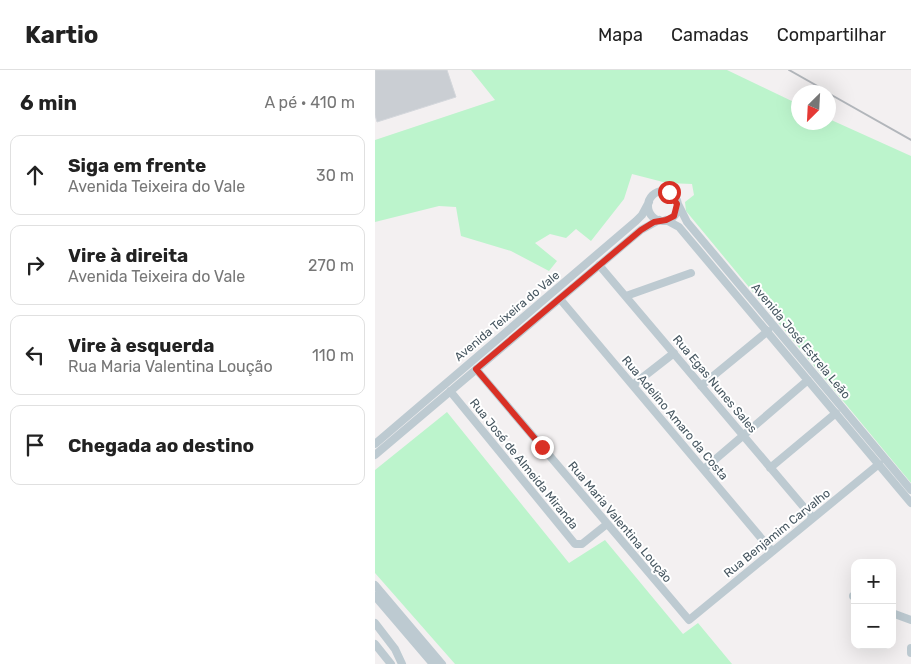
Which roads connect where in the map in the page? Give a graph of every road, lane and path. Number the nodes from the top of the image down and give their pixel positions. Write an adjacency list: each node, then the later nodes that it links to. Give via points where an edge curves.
1 (649, 202): 2 (street, via 655,194 664,191 673,195); 3 (street, via 651,214); 17 (street, Avenida Teixeira do Vale, via 642,216)
2 (677, 204): 3 (street, Avenida Teixeira do Vale, via 674,216); 22 (street, Avenida José Estrela Leão, via 687,222)
3 (662, 220): 4 (street, Avenida Teixeira do Vale, via 641,230); 8 (street, Avenida José Estrela Leão, via 679,227)
4 (599, 265): 6 (street, Rua Egas Nunes Sales); 7 (street, Avenida Teixeira do Vale)
5 (691, 273): 6 (street)
6 (626, 296): 9 (street, Rua Egas Nunes Sales)
7 (560, 299): 10 (street, Avenida Teixeira do Vale); 12 (street, Rua Adelino Amaro da Costa)
8 (768, 331): 11 (street, Avenida José Estrela Leão); 13 (street)
9 (674, 353): 12 (street); 13 (street, Rua Egas Nunes Sales)
10 (476, 369): 14 (street, Avenida Teixeira do Vale); 25 (street, Rua Maria Valentina Loução)
11 (809, 380): 15 (street, Avenida José Estrela Leão); 16 (street)
12 (633, 385): 21 (street, Rua Adelino Amaro da Costa)
13 (701, 386): 16 (street, Rua Egas Nunes Sales)
14 (450, 391): 18 (street, Avenida Teixeira do Vale); 25 (street, Rua José de Almeida Miranda, via 575,544 582,544)
15 (836, 413): 19 (street, Avenida José Estrela Leão); 20 (street)
16 (743, 435): 20 (street, Rua Egas Nunes Sales); 21 (street)
17 (375, 444)
18 (375, 454)
19 (879, 464): 23 (street, Avenida José Estrela Leão); 24 (street, Rua Benjamim Carvalho)
20 (770, 468): 24 (street, Rua Egas Nunes Sales)
21 (703, 469): 26 (street, Rua Adelino Amaro da Costa)
22 (911, 490)
23 (911, 503)
24 (813, 518): 26 (street, Rua Benjamim Carvalho)
25 (607, 524): 30 (street, Rua Maria Valentina Loução)
26 (772, 552): 30 (street, Rua Benjamim Carvalho)
27 (375, 585): 39 (street)
28 (375, 596): 38 (street)
29 (896, 614): 31 (street)
30 (689, 620)
31 (911, 620)
32 (375, 623): 37 (street, via 399,654)
33 (375, 644): 36 (street)
34 (911, 648): 35 (street)
35 (911, 653)
36 (391, 664)
37 (402, 664)
38 (433, 664)
39 (442, 664)

